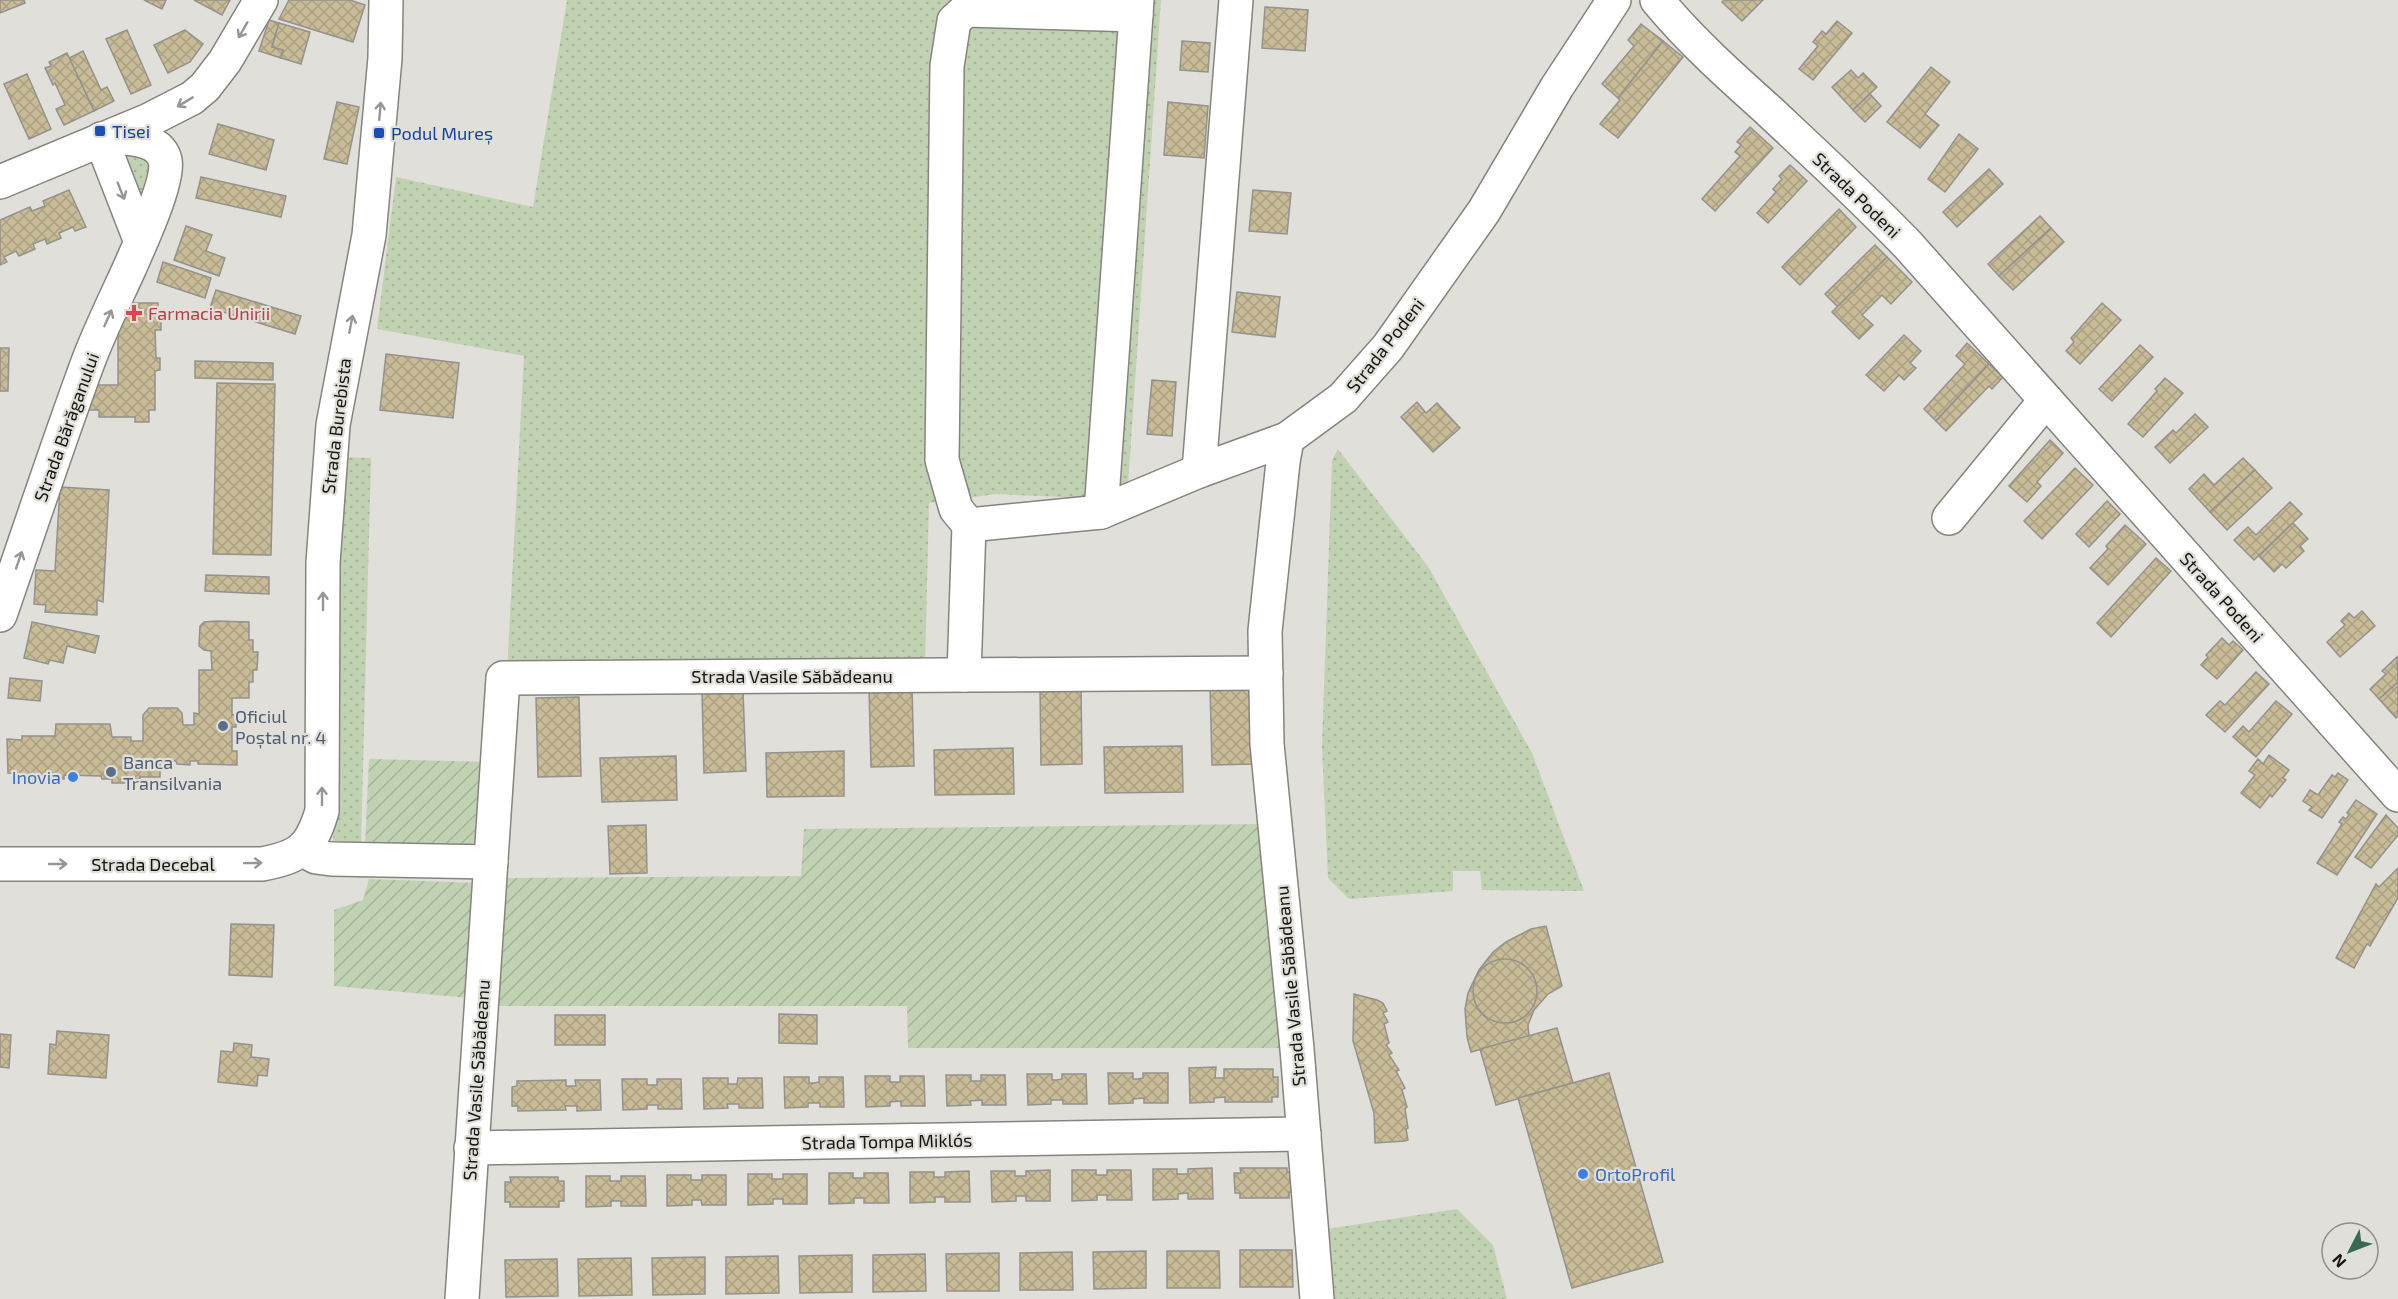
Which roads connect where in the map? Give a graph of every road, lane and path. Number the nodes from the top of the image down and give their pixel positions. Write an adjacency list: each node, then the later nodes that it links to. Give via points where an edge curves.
1 (261, 0): 7 (street, one-way to 7, via 205,87 176,107)
2 (386, 0): 20 (street, Strada Burebista, one-way to 2, via 322,811 323,563 333,425 369,235 385,58)
3 (1236, 0): 12 (street)
4 (1614, 0): 11 (street, Strada Podeni, via 1484,211 1388,347 1343,398)
5 (1657, 0): 10 (street, Strada Podeni, via 1720,67 1860,195)
6 (1136, 8): 13 (street); 15 (street, via 966,10 954,21 947,66 942,460 956,509)
7 (101, 139): 8 (street); 9 (street, one-way to 9); 9 (street, Strada Bărăganului, via 149,142 165,159 164,183)
8 (0, 182)
9 (141, 242): 16 (street, Strada Bărăganului, one-way to 9, via 89,360)
10 (2046, 400): 14 (street); 19 (street, Strada Podeni)
11 (1287, 439): 12 (street, Strada Podeni); 17 (street, Strada Vasile Săbădeanu, via 1265,631)
12 (1199, 471): 13 (street, Strada Podeni)
13 (1101, 512): 15 (street, Strada Podeni)
14 (1949, 518)
15 (969, 525): 18 (street)
16 (0, 615)
17 (1266, 673): 18 (street, Strada Vasile Săbădeanu); 23 (street, Strada Vasile Săbădeanu, via 1267,744)
18 (964, 675): 21 (street, Strada Vasile Săbădeanu, via 503,678)
19 (2398, 795)
20 (302, 849): 21 (street, via 331,859); 22 (street, Strada Decebal, one-way to 20, via 262,864 287,860)
21 (491, 862): 24 (street, Strada Vasile Săbădeanu)
22 (0, 864)
23 (1304, 1134): 24 (street, Strada Tompa Miklós); 26 (street, Strada Vasile Săbădeanu)
24 (471, 1148): 25 (street, Strada Vasile Săbădeanu)
25 (462, 1299)
26 (1317, 1299)

